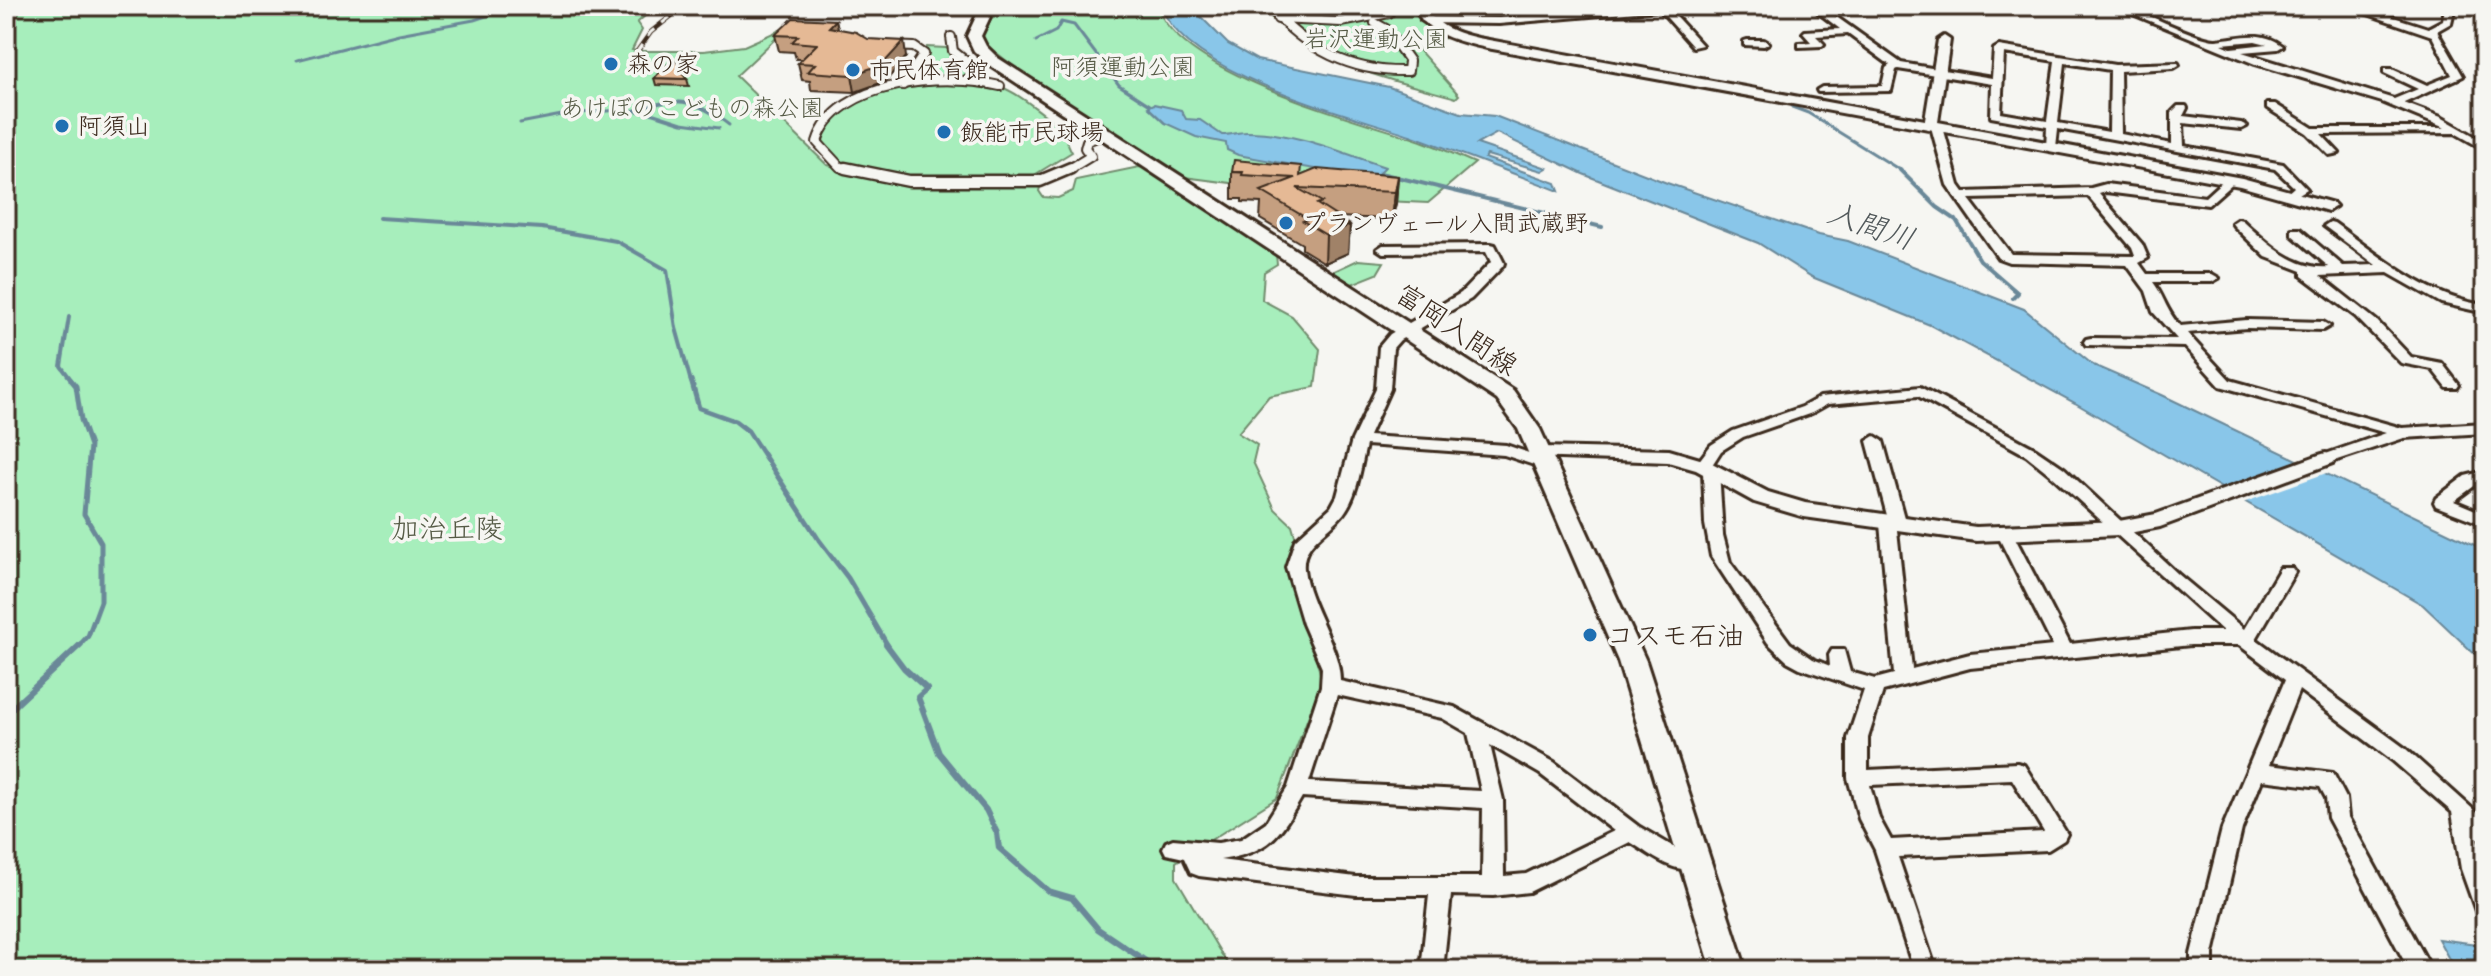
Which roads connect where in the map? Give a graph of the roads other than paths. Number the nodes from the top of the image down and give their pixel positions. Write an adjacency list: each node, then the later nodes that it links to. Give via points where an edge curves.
1 (988, 6): 49 (main road, 富岡入間線, via 974,36 979,48)
2 (1269, 6): 13 (street)
3 (1394, 6): 14 (street)
4 (1419, 6): 15 (street)
5 (1672, 6): 10 (street)
6 (1815, 6): 17 (street)
7 (2118, 6): 23 (street)
8 (2349, 6): 18 (street)
9 (2450, 6): 18 (street, via 2448,21)
10 (1662, 7): 11 (street); 25 (street)
11 (1592, 9): 12 (street)
12 (1568, 15): 15 (street); 16 (street)
13 (1278, 19): 14 (street); 14 (street, via 1302,39 1338,57 1374,70 1408,71 1409,61 1386,29)
14 (1371, 20)
15 (1426, 20): 46 (street, via 1497,46)
16 (1577, 25)
17 (1853, 31): 26 (street, via 1808,33 1819,44); 30 (street)
18 (2430, 31): 41 (street, via 2458,76)
19 (951, 37): 34 (street, via 953,51 978,71)
20 (1944, 40): 33 (street)
21 (1747, 43): 22 (street)
22 (1764, 43)
23 (2215, 43): 27 (street); 27 (street, via 2263,37 2278,46)
24 (879, 45): 37 (street, via 914,47 924,54)
25 (1697, 45)
26 (1803, 45)
27 (2231, 51): 36 (street)
28 (2060, 59): 31 (street); 35 (street, via 1999,49); 44 (street)
29 (2174, 65): 31 (street)
30 (1898, 66): 33 (street); 40 (street, via 1891,68 1887,89)
31 (2115, 68): 50 (street)
32 (2388, 71): 41 (street)
33 (1939, 73): 35 (street); 46 (street)
34 (968, 79): 37 (street); 38 (street)
35 (1996, 82): 44 (street, via 1995,115)
36 (2322, 82): 39 (street); 42 (street)
37 (903, 85): 49 (street, via 837,109 818,131 819,146 840,167 909,181 1040,181 1091,156 1087,141)
38 (1000, 86)
39 (2306, 88)
40 (1822, 90)
41 (2428, 90): 42 (street)
42 (2392, 104): 48 (street)
43 (2271, 106): 47 (street)
44 (2053, 125): 50 (street); 51 (street)
45 (2241, 126): 53 (street, via 2180,114)
46 (1934, 127): 51 (street); 58 (street)
47 (2311, 131): 48 (street); 54 (street)
48 (2461, 131): 52 (street)
49 (1105, 134): 73 (main road, 富岡入間線)
50 (2115, 136): 53 (street)
51 (2050, 147): 55 (street)
52 (2485, 147)
53 (2178, 148): 57 (street, via 2279,166 2301,189)
54 (2333, 153)
55 (2230, 180): 56 (street, via 2208,201 2106,188); 57 (street)
56 (2091, 192): 58 (street); 64 (street, via 2138,247 2142,258)
57 (2291, 195): 59 (street)
58 (1959, 196): 64 (street, via 2009,258)
59 (2328, 206)
60 (2238, 223): 67 (street, via 2271,254)
61 (2330, 226): 65 (street)
62 (2296, 232): 66 (street)
63 (1383, 249): 73 (street, via 1491,248 1498,263 1466,296)
64 (2131, 261): 68 (street)
65 (2392, 269): 66 (street); 70 (street, via 2449,303)
66 (2340, 270): 67 (street)
67 (2315, 271): 76 (street, via 2307,273 2365,316 2406,360 2437,366)
68 (2145, 278): 69 (street); 72 (street, via 2160,312)
69 (2212, 278)
70 (2485, 309)
71 (2323, 326): 72 (street, via 2247,324)
72 (2176, 330): 75 (street)
73 (1407, 331): 79 (street, via 1386,347 1383,389); 81 (main road, 富岡入間線, via 1505,395)
74 (2091, 342): 75 (street)
75 (2188, 343): 78 (street, via 2225,383)
76 (2452, 385)
77 (2485, 428): 78 (street)
78 (2402, 433): 82 (street)
79 (1360, 440): 81 (street, via 1506,450); 96 (street, via 1338,510 1301,544 1295,567 1327,653)
80 (1875, 441): 86 (street)
81 (1542, 458): 83 (street, via 1650,454); 107 (main road, 富岡入間線, via 1632,661)
82 (2326, 459): 87 (street, via 2200,507)
83 (1707, 468): 86 (street, via 1779,503); 87 (street, via 1716,448 1738,434 1825,400 1920,391 2031,452); 93 (street, via 1718,552 1728,574 1772,639 1798,659)
84 (2485, 476): 85 (street, via 2442,502)
85 (2485, 520)
86 (1893, 524): 88 (street); 95 (street)
87 (2119, 528): 88 (street); 90 (street)
88 (2005, 534): 91 (street)
89 (2286, 572): 90 (street, via 2252,633)
90 (2243, 638): 91 (street, via 2191,638); 94 (street)
91 (2065, 652): 95 (street, via 1970,661)
92 (1838, 655): 93 (street)
93 (1841, 677): 97 (street)
94 (2295, 677): 99 (street); 103 (street, via 2356,719)
95 (1904, 678): 97 (street)
96 (1330, 686): 98 (street, via 1447,712); 101 (street)
97 (1875, 686): 100 (street, via 1858,738)
98 (1477, 730): 102 (street); 104 (street, via 1547,768)
99 (2257, 768): 114 (street, via 2232,829); 115 (street, via 2268,774 2326,779 2338,818)
100 (1858, 778): 106 (street, via 1869,819); 106 (street, via 2017,771 2057,834 2048,841)
101 (1297, 789): 102 (street); 108 (street, via 1273,828 1246,847 1182,850 1199,867 1356,886)
102 (1493, 800): 109 (street)
103 (2461, 807): 105 (street); 110 (street)
104 (1631, 832): 107 (street, via 1675,859); 109 (street, via 1529,883)
105 (2485, 833)
106 (1885, 849): 113 (street)
107 (1695, 861): 112 (main road, 富岡入間線)
108 (1441, 886): 109 (street); 111 (street)
109 (1493, 887)
110 (2485, 907)
111 (1432, 970)
112 (1729, 970)
113 (1925, 970)
114 (2202, 970)
115 (2421, 970)

